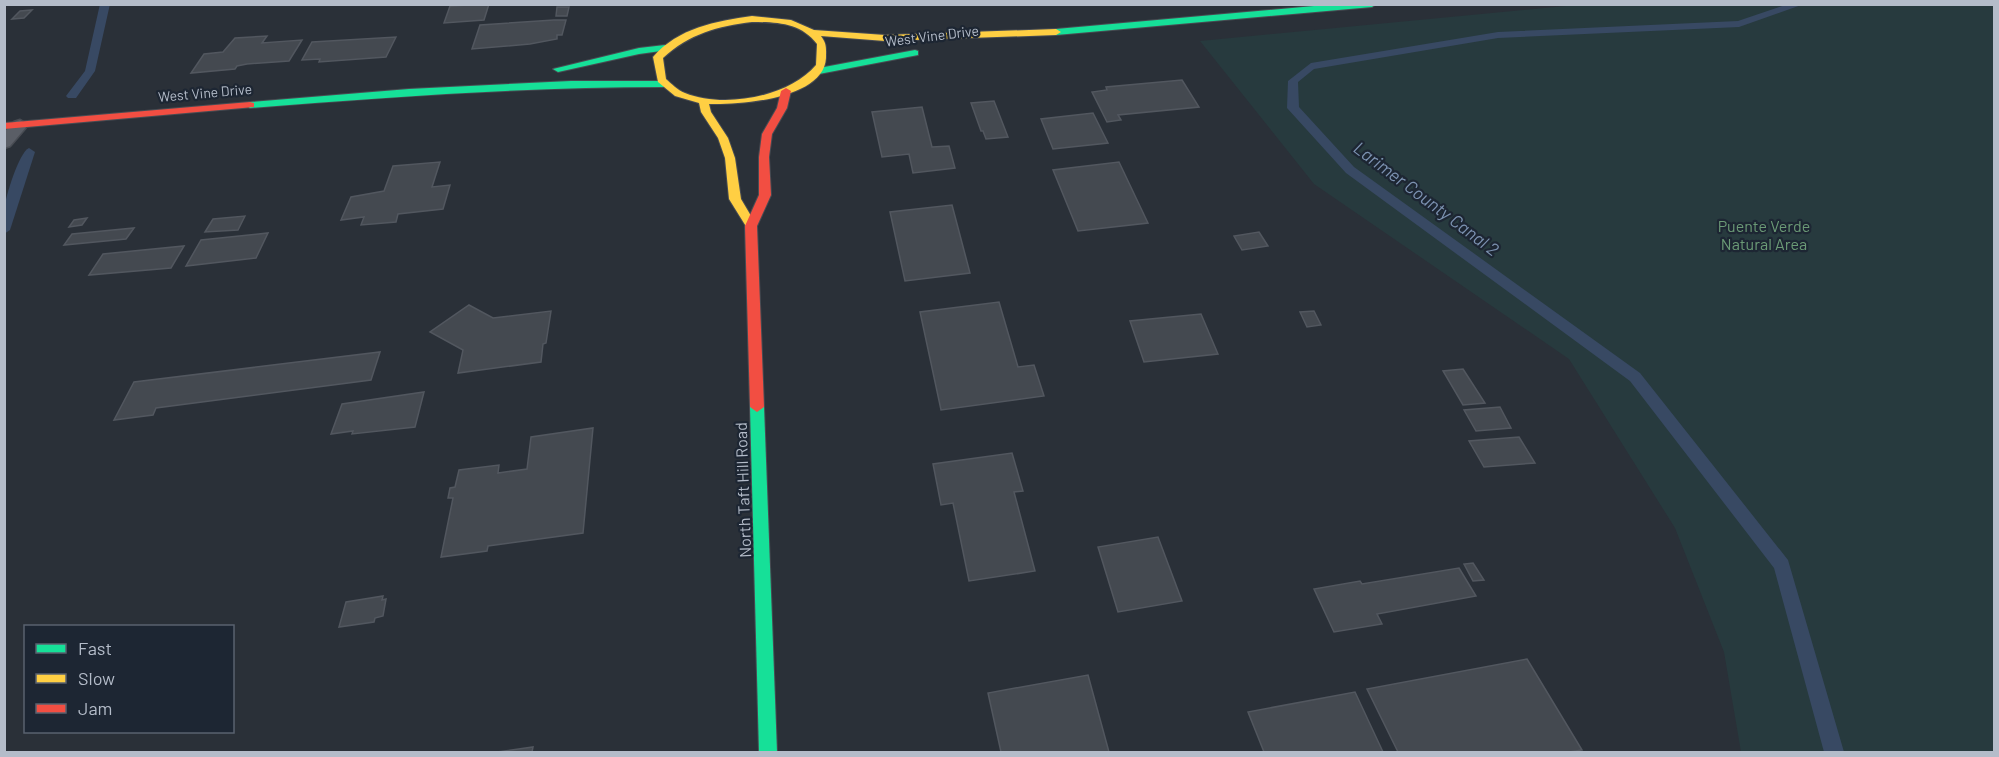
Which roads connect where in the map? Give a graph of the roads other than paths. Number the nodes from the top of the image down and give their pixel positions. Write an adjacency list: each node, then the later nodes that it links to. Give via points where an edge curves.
1 (770, 4): 4 (street)
2 (1372, 4): 7 (street, West Vine Drive)
3 (713, 9): 5 (street)
4 (774, 19): 5 (street, West Vine Drive, via 735,20); 6 (street, West Vine Drive, via 797,24)
5 (702, 27): 8 (street, West Vine Drive)
6 (813, 33): 7 (street, West Vine Drive, via 885,38); 11 (street, via 824,50)
7 (1050, 33): 9 (street, West Vine Drive)
8 (665, 48): 12 (street, via 656,67); 14 (street, West Vine Drive, via 541,71 455,80)
9 (966, 48)
10 (934, 51): 11 (street, West Vine Drive)
11 (819, 71): 13 (street, West Vine Drive)
12 (663, 84): 14 (street, West Vine Drive, via 635,87 590,83); 15 (street, West Vine Drive)
13 (786, 91): 15 (street, West Vine Drive, via 744,101); 18 (street, North Taft Hill Road, via 782,108 767,134 765,195)
14 (409, 92): 16 (street, West Vine Drive)
15 (704, 102): 18 (street, North Taft Hill Road, via 705,112 723,138 730,158 735,199)
16 (12, 126): 17 (lane)
17 (4, 143)
18 (751, 226): 19 (street, North Taft Hill Road)
19 (768, 753)

